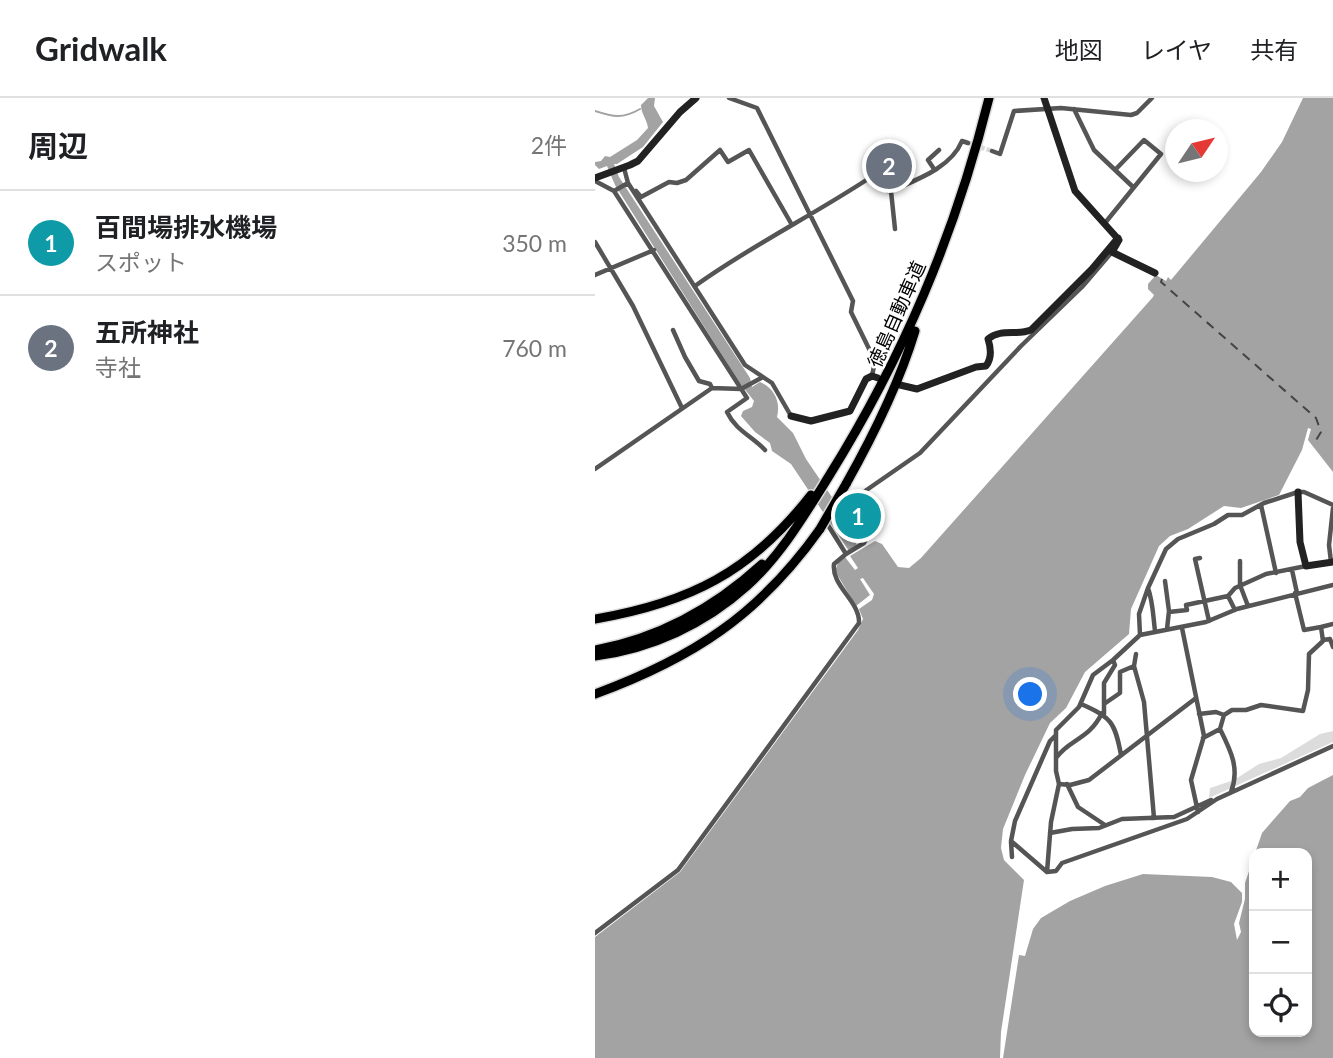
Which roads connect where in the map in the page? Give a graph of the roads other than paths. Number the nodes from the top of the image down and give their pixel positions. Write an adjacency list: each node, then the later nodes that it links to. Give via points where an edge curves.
1 (696, 98): 11 (main road, via 642,157)
2 (729, 98): 19 (street, via 757,108)
3 (989, 98): 31 (highway, 徳島自動車道, via 967,180)
4 (1044, 98): 6 (main road)
5 (1152, 98): 7 (street, via 1131,115)
6 (1047, 108): 7 (street); 10 (street, via 1014,111 1000,154); 20 (main road, via 1075,191)
7 (1074, 109): 13 (street, via 1094,150)
8 (968, 144): 12 (street, via 962,141 957,154)
9 (939, 150): 12 (street, via 928,160)
10 (992, 151)
11 (622, 169): 14 (main road); 15 (street)
12 (934, 169): 18 (street)
13 (1115, 170): 16 (street); 16 (street, via 1144,139 1161,154)
14 (595, 180): 17 (street)
15 (629, 185): 17 (street); 21 (street, via 641,197 669,182 686,180 720,150 728,162 749,150); 30 (street)
16 (1133, 187): 20 (street)
17 (615, 190): 25 (street)
18 (891, 191): 19 (street, via 877,173); 22 (street)
19 (810, 214): 21 (street); 34 (street, via 853,301 851,312 875,361)
20 (1105, 223): 23 (main road)
21 (792, 225): 30 (street)
22 (895, 229)
23 (1118, 238): 26 (main road); 35 (main road, via 1031,330 1002,332 988,339 991,351 986,366 917,389)
24 (595, 242): 27 (street)
25 (654, 250): 27 (street); 37 (street)
26 (1112, 252): 28 (main road); 45 (street, via 921,453)
27 (611, 269): 29 (street); 38 (street)
28 (1155, 273)
29 (595, 275)
30 (695, 286): 33 (street, via 745,365)
31 (925, 296): 41 (highway, 徳島自動車道, via 872,405); 82 (highway, bridge, via 907,356 877,425 820,529 775,585 733,623 672,663)
32 (673, 330): 36 (street, via 699,381)
33 (763, 377): 37 (street); 39 (street, via 772,383)
34 (875, 377): 39 (main road, via 866,379 850,411 811,421)
35 (900, 384)
36 (712, 388): 37 (street); 38 (street)
37 (743, 389): 40 (street, via 747,398 727,412 745,436)
38 (682, 408): 42 (street)
39 (792, 416)
40 (765, 450)
41 (835, 467): 48 (highway, 徳島自動車道); 67 (highway, via 771,539 703,588 653,608)
42 (595, 469)
43 (1298, 492): 44 (street); 46 (street); 54 (main road)
44 (1261, 505): 56 (street); 60 (street, via 1178,539 1165,549)
45 (842, 506)
46 (1333, 507): 53 (street)
47 (824, 519): 50 (street)
48 (797, 527): 77 (highway, 徳島自動車道, via 747,577 701,611 655,633); 79 (highway, 徳島自動車道, via 761,572 710,614 647,644)
49 (868, 536): 50 (street)
50 (847, 554): 106 (street, via 833,569 859,614 856,628 678,870)
51 (1200, 558): 63 (street, via 1195,559)
52 (1240, 561): 58 (street)
53 (1332, 562): 54 (main road)
54 (1306, 566): 55 (street)
55 (1292, 570): 56 (street); 61 (street)
56 (1276, 573): 58 (street)
57 (1165, 581): 66 (street)
58 (1240, 585): 62 (street); 64 (street)
59 (1333, 585): 61 (street)
60 (1148, 588): 73 (street, via 1154,603); 74 (street, via 1139,614)
61 (1296, 593): 64 (street); 70 (street, via 1304,630)
62 (1228, 596): 63 (street); 65 (street)
63 (1203, 602): 66 (street); 68 (street)
64 (1248, 606): 65 (street)
65 (1235, 610): 68 (street)
66 (1168, 612): 72 (street)
67 (595, 619)
68 (1209, 621): 71 (street)
69 (1333, 624): 70 (street)
70 (1321, 627): 75 (street)
71 (1182, 628): 72 (street); 83 (street)
72 (1167, 629): 73 (street)
73 (1155, 631): 74 (street)
74 (1140, 635): 80 (street)
75 (1323, 640): 76 (street, via 1330,639); 88 (street, via 1309,654 1303,711 1261,705)
76 (1333, 647)
77 (595, 650)
78 (1136, 654): 81 (street)
79 (595, 656)
80 (1113, 660): 84 (street, via 1093,675); 85 (street, via 1115,665 1104,683)
81 (1134, 666): 85 (street, via 1120,672 1120,693); 90 (street)
82 (595, 694)
83 (1196, 698): 86 (street); 90 (street)
84 (1081, 704): 87 (street); 91 (street)
85 (1104, 704): 87 (street)
86 (1199, 713): 88 (street); 92 (street)
87 (1103, 714): 94 (street, via 1117,734); 95 (street)
88 (1224, 715): 89 (street)
89 (1220, 729): 92 (street); 98 (street, via 1237,778)
90 (1147, 734): 94 (street); 100 (street)
91 (1055, 736): 95 (street); 103 (street, via 1015,821)
92 (1203, 737): 99 (street, via 1191,780)
93 (1333, 746): 98 (street)
94 (1121, 755): 97 (street, via 1089,780)
95 (1056, 758): 96 (street)
96 (1059, 783): 97 (street); 102 (street)
97 (1067, 784): 101 (street, via 1078,807)
98 (1231, 792): 99 (street)
99 (1198, 809): 100 (street); 105 (street, via 1187,819)
100 (1154, 818): 101 (street)
101 (1104, 825): 102 (street)
102 (1050, 833): 105 (street)
103 (1011, 841): 104 (street); 105 (street)
104 (1012, 857)
105 (1047, 872)
106 (595, 933)

